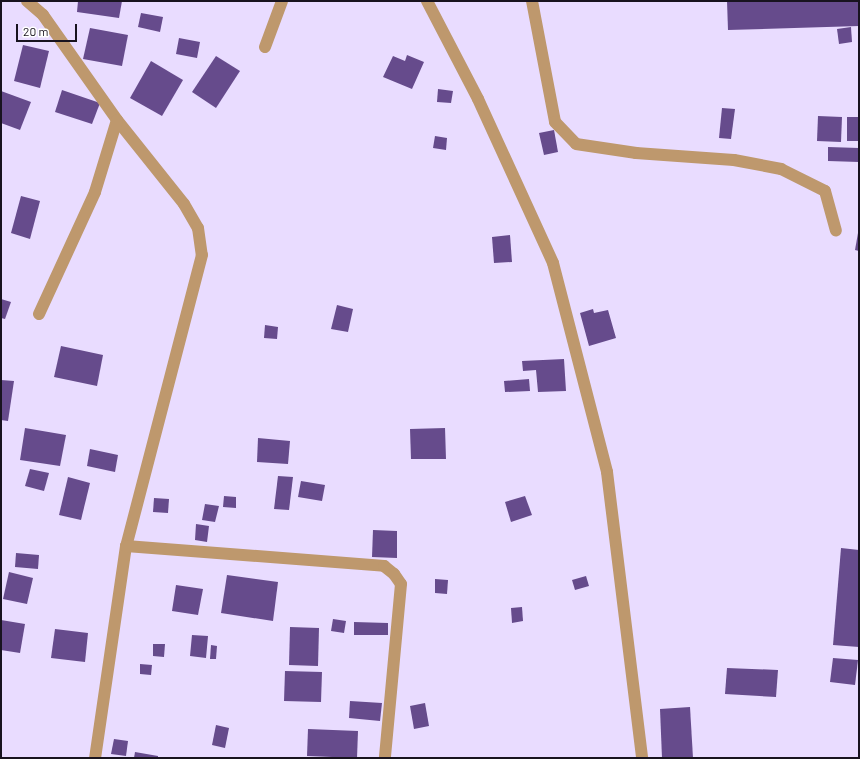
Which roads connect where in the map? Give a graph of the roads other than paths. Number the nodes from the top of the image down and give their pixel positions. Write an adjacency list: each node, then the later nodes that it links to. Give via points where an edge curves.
1 (27, 1): 6 (street, via 43,15)
2 (282, 1): 5 (street)
3 (427, 1): 12 (street, via 478,99 553,263 607,472)
4 (532, 1): 7 (street, via 555,122 576,144 636,153 734,160 781,169 825,191)
5 (265, 47)
6 (117, 120): 8 (street, via 95,192); 9 (street, via 184,204 198,228 202,255)
7 (836, 231)
8 (39, 314)
9 (126, 546): 10 (street); 11 (street, via 384,566 394,574 401,584)
10 (95, 758)
11 (385, 758)
12 (642, 758)

